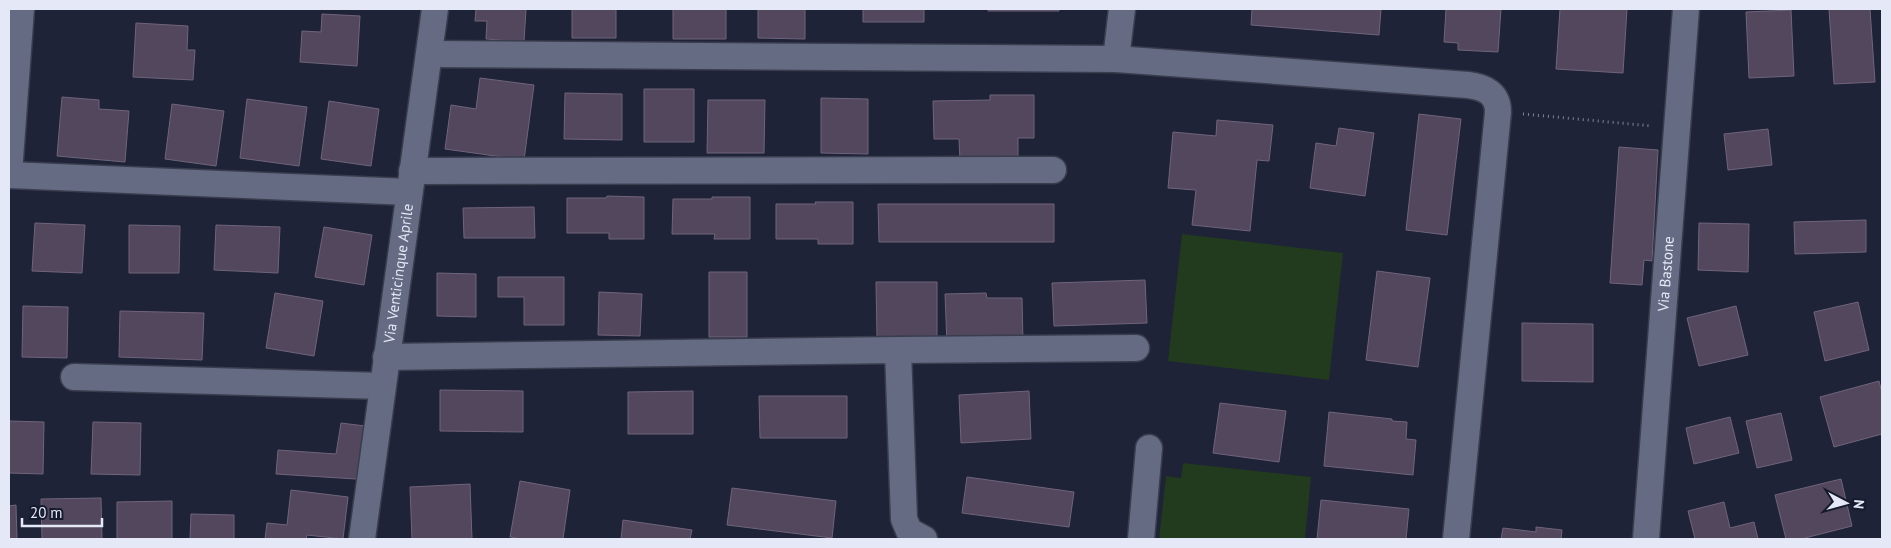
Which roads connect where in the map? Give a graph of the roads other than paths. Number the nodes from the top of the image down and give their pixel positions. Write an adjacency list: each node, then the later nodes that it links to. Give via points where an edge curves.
1 (21, 9): 8 (street)
2 (435, 9): 5 (street, Via Venticinque Aprile)
3 (1122, 9): 6 (street)
4 (1686, 9): 20 (street, Via Bastone)
5 (429, 54): 6 (street); 9 (street, Via Venticinque Aprile)
6 (1116, 59): 19 (street, via 1478,86 1491,93 1498,112)
7 (1053, 170): 9 (street)
8 (9, 174): 9 (street)
9 (411, 182): 12 (street, Via Venticinque Aprile)
10 (1136, 348): 11 (street)
11 (898, 350): 12 (street); 17 (street, via 904,519 909,531)
12 (386, 357): 14 (street, Via Venticinque Aprile)
13 (74, 377): 14 (street)
14 (382, 386): 16 (street, Via Venticinque Aprile)
15 (1149, 448): 18 (street)
16 (362, 539)
17 (924, 539)
18 (1141, 539)
19 (1456, 539)
20 (1646, 539)

